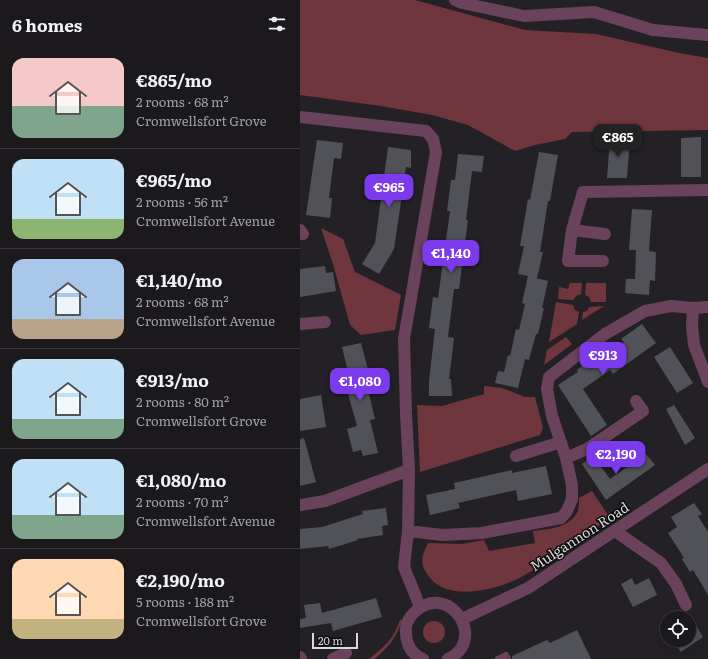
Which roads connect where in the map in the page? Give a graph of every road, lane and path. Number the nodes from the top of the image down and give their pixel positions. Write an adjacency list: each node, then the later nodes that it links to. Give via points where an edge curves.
1 (455, 0): 2 (street, via 524,16 594,12 653,30)
2 (708, 35)
3 (300, 117): 18 (street, via 426,130 433,139 436,152 404,339)
4 (708, 190): 5 (street, via 583,192)
5 (572, 230): 6 (street); 7 (street, via 568,261)
6 (605, 234)
7 (603, 261)
8 (708, 307): 9 (street)
9 (693, 308): 12 (street, via 694,345); 14 (street, via 671,306 645,312 605,334 549,377 547,389 552,416)
10 (325, 322): 11 (street)
11 (300, 324)
12 (708, 382)
13 (636, 401): 16 (street, via 643,411 587,449)
14 (561, 442): 15 (street); 16 (street)
15 (516, 456)
16 (566, 458): 20 (street, via 572,500 561,518 506,532 443,535)
17 (708, 469): 21 (street, Mulgannon Road)
18 (409, 470): 19 (street, via 325,501); 20 (street)
19 (300, 505)
20 (408, 531): 23 (street, via 404,566)
21 (615, 531): 22 (street, via 661,563 676,584); 24 (street, Mulgannon Road, via 528,588)
22 (686, 605)
23 (420, 607): 24 (street, via 437,603 446,605); 26 (street, via 412,613 406,629)
24 (462, 619): 28 (street, via 465,632 462,645 458,652)
25 (346, 653): 27 (street)
26 (412, 657)
27 (333, 659)
28 (448, 659)
29 (498, 659): 30 (lane, via 506,655)
30 (508, 659)

